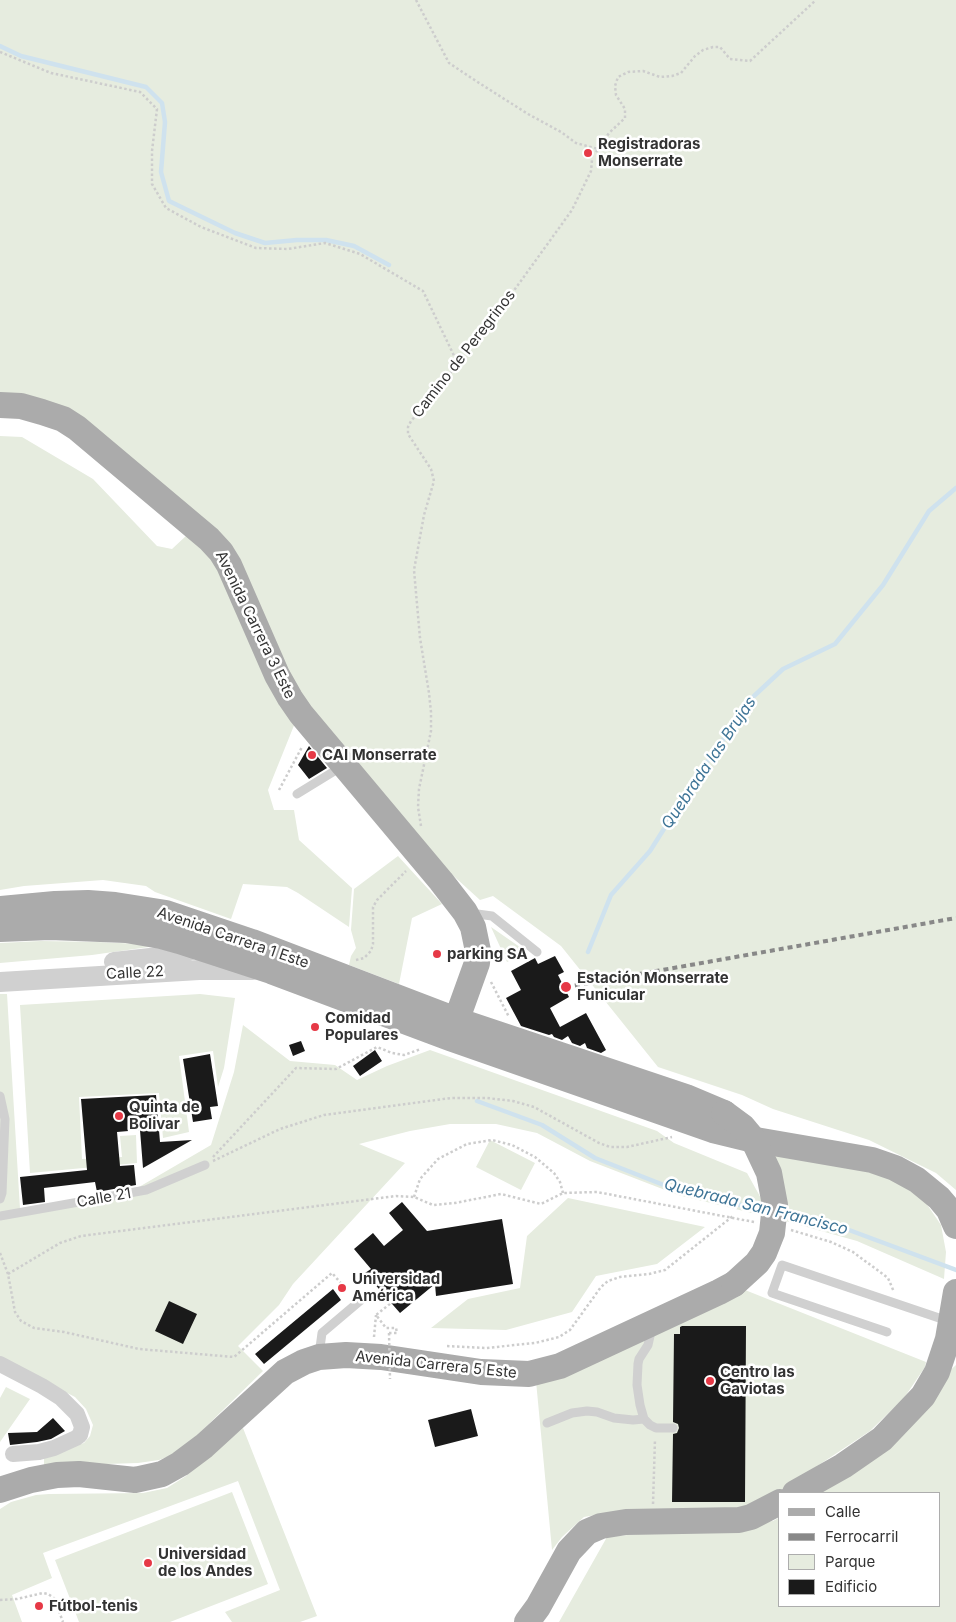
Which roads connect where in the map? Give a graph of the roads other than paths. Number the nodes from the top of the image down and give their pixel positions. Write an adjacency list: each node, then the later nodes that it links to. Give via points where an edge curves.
1 (0, 405): 2 (main road, Avenida Carrera 3 Este, via 42,412 77,428 209,539 229,565 290,698)
2 (344, 765): 3 (lane); 5 (main road, Avenida Carrera 3 Este)
3 (297, 794)
4 (0, 909): 7 (main road, Avenida Carrera 1 Este, via 55,904 115,905 166,913)
5 (465, 912): 9 (lane, via 492,916); 13 (main road, Avenida Carrera 3 Este, via 473,927 478,951 475,970)
6 (0, 929): 8 (main road, Avenida Carrera 1 Este, via 126,930)
7 (252, 942): 8 (street, Calle 22); 13 (main road, Avenida Carrera 1 Este)
8 (200, 948): 10 (street, Calle 22, via 119,962); 11 (main road, Avenida Carrera 1 Este)
9 (537, 952)
10 (0, 969)
11 (271, 971): 12 (street, Calle 22, via 199,970); 13 (main road, Avenida Carrera 1 Este)
12 (0, 982)
13 (453, 1029): 19 (main road, via 722,1133 872,1160 895,1168 939,1198); 22 (main road, Avenida Carrera 5 Este, bridge, via 686,1097 724,1113 754,1139 769,1173 775,1205 772,1234 764,1253 734,1284)
14 (0, 1096): 16 (lane, via 5,1119)
15 (205, 1165): 18 (lane, Calle 21, via 146,1190)
16 (1, 1180): 17 (lane)
17 (0, 1199)
18 (0, 1216)
19 (956, 1226)
20 (956, 1292): 23 (main road)
21 (361, 1300): 25 (lane, via 322,1333)
22 (652, 1322): 25 (main road, Avenida Carrera 5 Este, via 560,1366 529,1374 481,1372 367,1356); 27 (lane, via 648,1345 639,1359 637,1374)
23 (952, 1322): 24 (lane, via 782,1265 772,1293); 32 (main road, via 937,1372 914,1407 882,1438)
24 (887, 1332)
25 (319, 1357): 31 (main road, Avenida Carrera 5 Este, via 294,1366 276,1378 198,1452 162,1474 135,1480 67,1474)
26 (0, 1364): 30 (street, via 61,1398 77,1414 82,1427 80,1435 54,1448)
27 (644, 1419): 28 (lane, via 614,1418 587,1411); 29 (lane, via 656,1428)
28 (547, 1423)
29 (673, 1428)
30 (13, 1454)
31 (0, 1490)
32 (797, 1492)
33 (778, 1503): 34 (main road, via 739,1520 615,1523 587,1532 569,1551)
34 (528, 1622)

